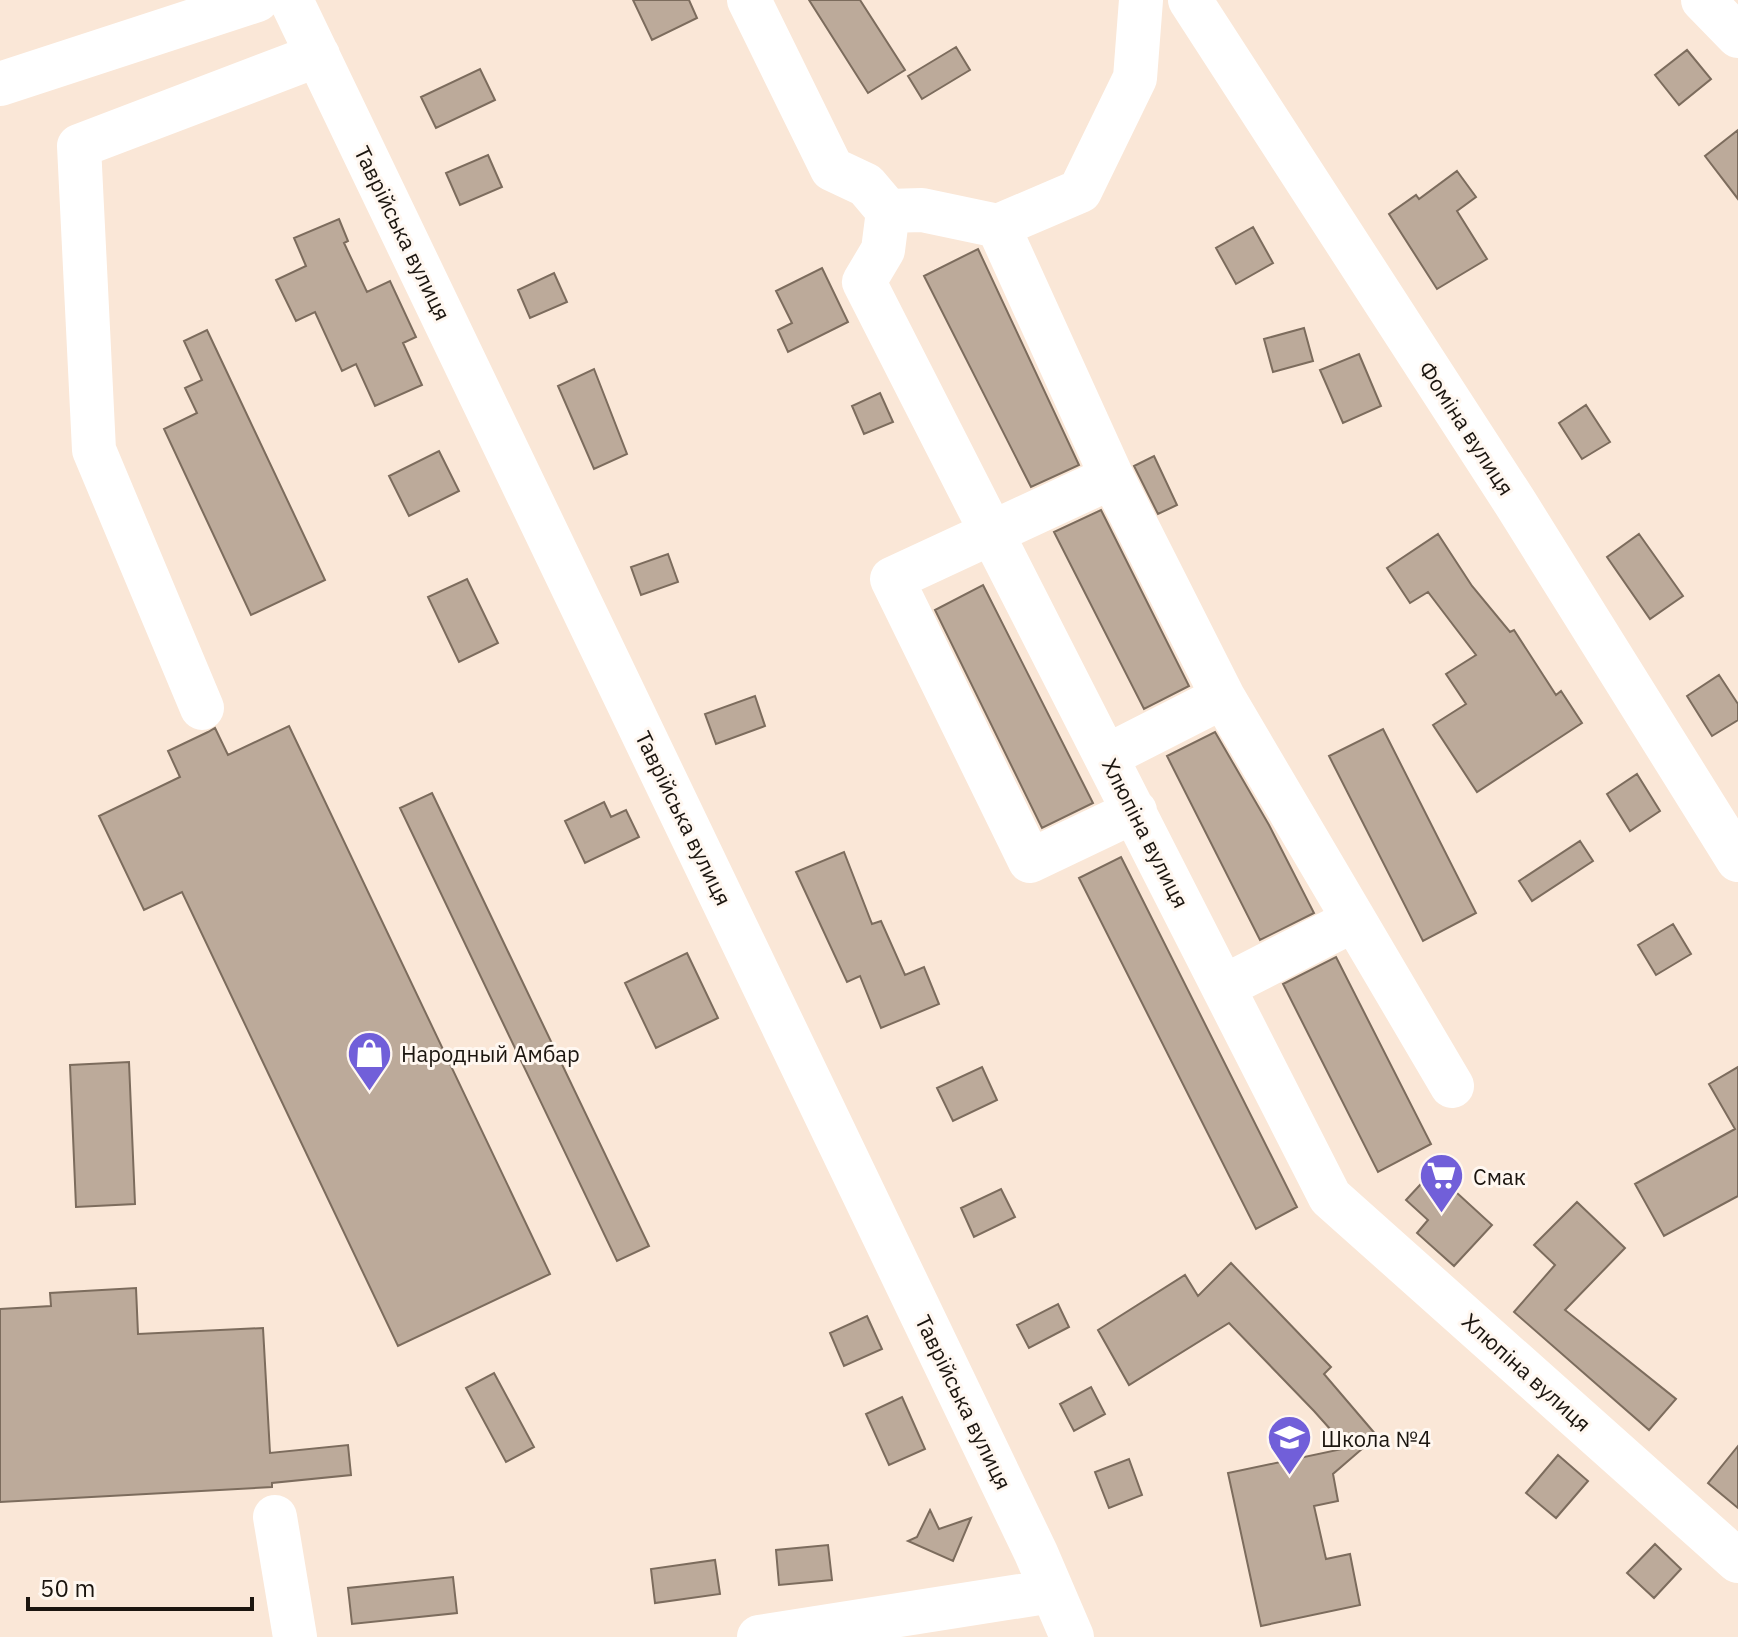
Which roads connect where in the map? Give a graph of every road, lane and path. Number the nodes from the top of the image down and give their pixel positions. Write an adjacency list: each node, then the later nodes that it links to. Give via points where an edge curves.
1 (257, 0): 9 (street)
2 (291, 0): 8 (street, Таврійська вулиця)
3 (749, 0): 10 (street, via 832,169 866,185)
4 (1141, 0): 11 (street, via 1135,78 1080,191)
5 (1190, 0): 18 (street, Фоміна вулиця, via 1516,504)
6 (1703, 0): 7 (street)
7 (1738, 36)
8 (318, 55): 15 (street, via 79,146 94,450); 24 (street, Таврійська вулиця)
9 (0, 84)
10 (888, 211): 11 (street, via 922,210); 13 (street, Хлюпіна вулиця, via 883,250 864,282)
11 (998, 226): 12 (street)
12 (1112, 477): 13 (street); 14 (street)
13 (994, 534): 16 (street, Хлюпіна вулиця); 17 (street, via 892,579 1030,861)
14 (1223, 697): 16 (street); 19 (street)
15 (202, 708)
16 (1107, 756): 17 (street, Хлюпіна вулиця)
17 (1135, 811): 20 (street, Хлюпіна вулиця)
18 (1738, 860)
19 (1354, 920): 20 (street); 21 (street)
20 (1223, 987): 23 (street, Хлюпіна вулиця, via 1330,1197)
21 (1452, 1086)
22 (275, 1517): 25 (street)
23 (1738, 1561)
24 (1052, 1591): 26 (street); 27 (street, Таврійська вулиця)
25 (295, 1637)
26 (759, 1637)
27 (1072, 1637)

